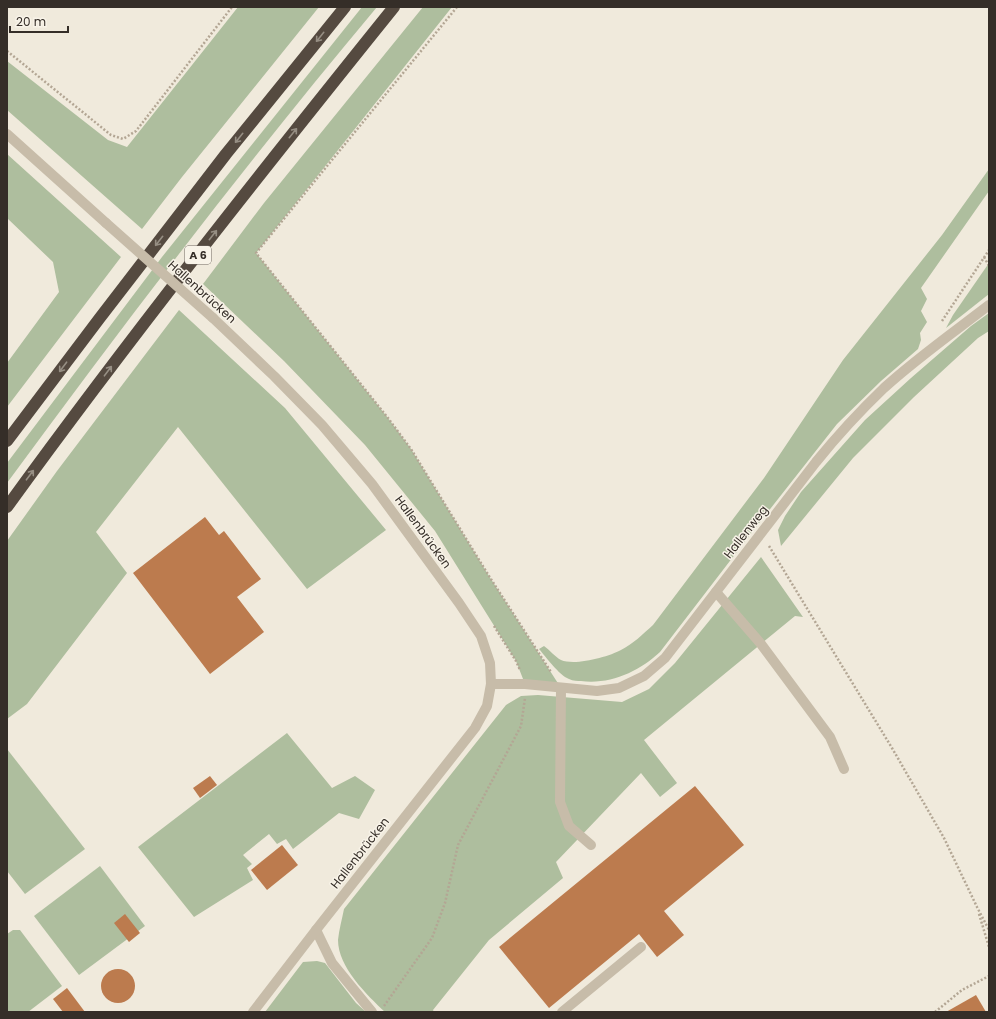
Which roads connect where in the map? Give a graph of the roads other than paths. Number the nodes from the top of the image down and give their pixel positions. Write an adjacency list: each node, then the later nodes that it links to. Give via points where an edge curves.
1 (345, 7): 5 (highway, one-way to 5, via 221,161)
2 (394, 7): 6 (highway, A 6, one-way to 2, via 250,186)
3 (7, 134): 8 (street, Hallenbrücken, bridge, via 213,318 322,425 372,484 481,636 490,663)
4 (989, 305): 7 (street, Hallenweg, via 884,388 841,431)
5 (7, 441)
6 (7, 507)
7 (716, 592): 9 (street, Hallenweg, via 665,658 644,676 620,688 597,692); 10 (street, via 761,644 830,737)
8 (491, 684): 9 (street, Hallenweg); 12 (street, Hallenbrücken, via 487,706 475,728)
9 (561, 688): 11 (street, via 560,802 569,826)
10 (844, 769)
11 (591, 845)
12 (316, 930): 14 (street, Hallenbrücken); 15 (street, via 332,963)
13 (641, 947): 16 (street)
14 (253, 1012)
15 (372, 1012)
16 (562, 1012)

